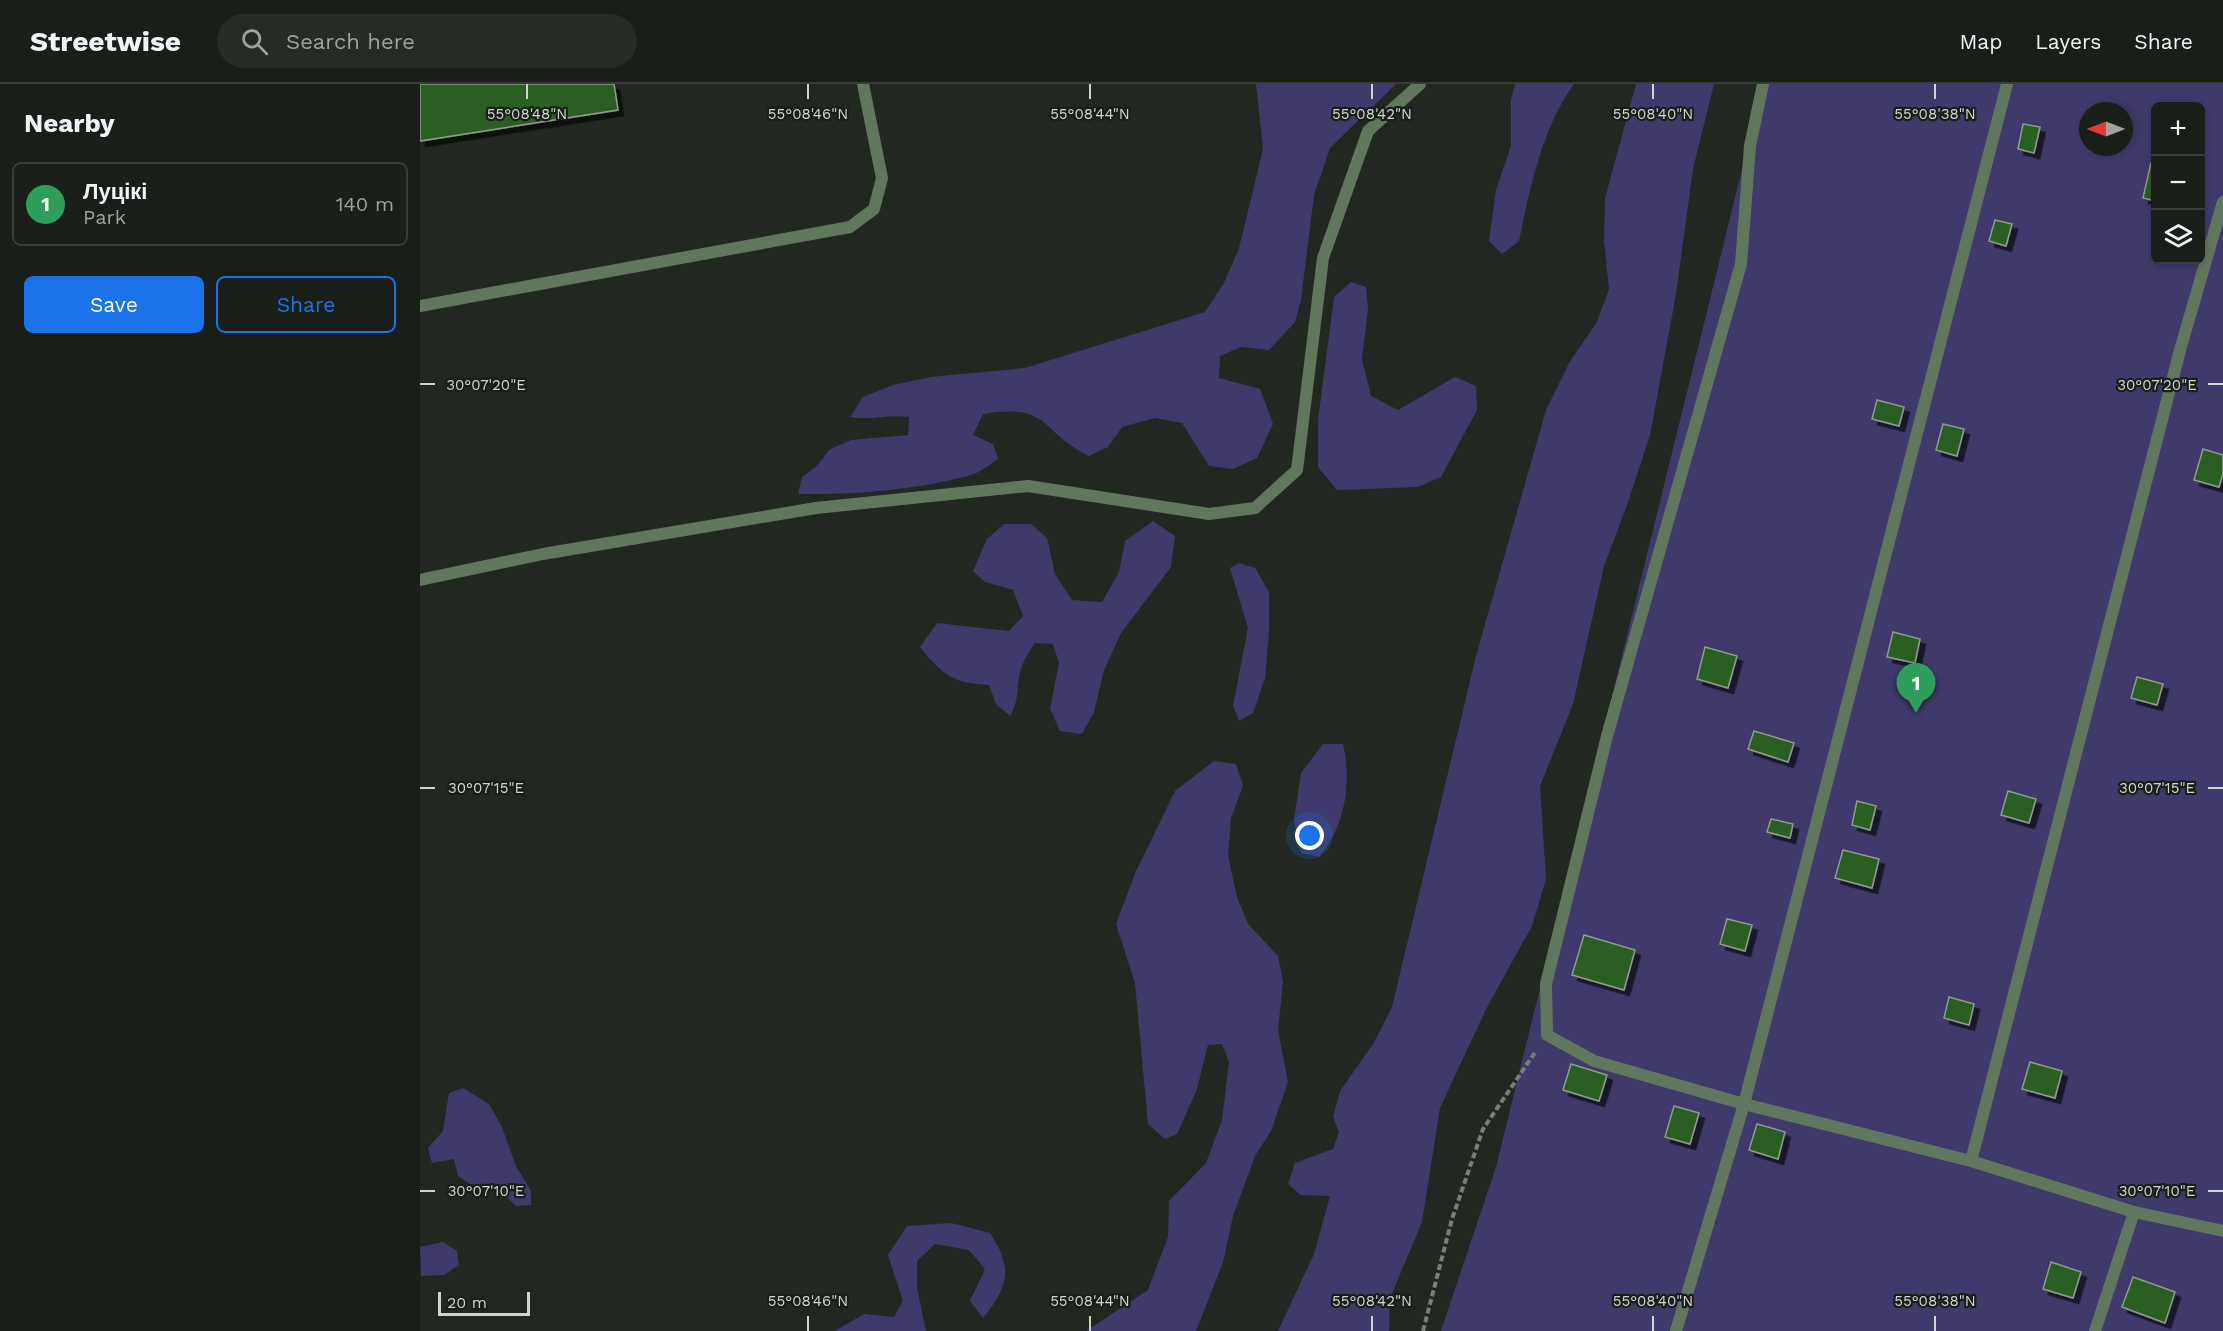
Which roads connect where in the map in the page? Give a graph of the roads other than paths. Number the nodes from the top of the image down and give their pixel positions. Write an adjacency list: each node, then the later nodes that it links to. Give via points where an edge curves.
1 (863, 84): 6 (lane, via 882,178 874,209 850,227)
2 (1420, 84): 7 (lane, via 1368,131 1323,258 1297,470 1255,508 1209,514 1028,486 816,508 543,554)
3 (1763, 84): 8 (lane, via 1750,146 1741,264 1605,747 1546,984 1547,1035 1594,1061)
4 (2007, 84): 8 (lane)
5 (2223, 202): 9 (lane, via 2180,350)
6 (420, 306)
7 (420, 580)
8 (1744, 1104): 9 (lane); 12 (lane)
9 (1971, 1161): 10 (lane)
10 (2134, 1212): 11 (lane); 13 (lane)
11 (2223, 1231)
12 (1676, 1331)
13 (2095, 1331)

